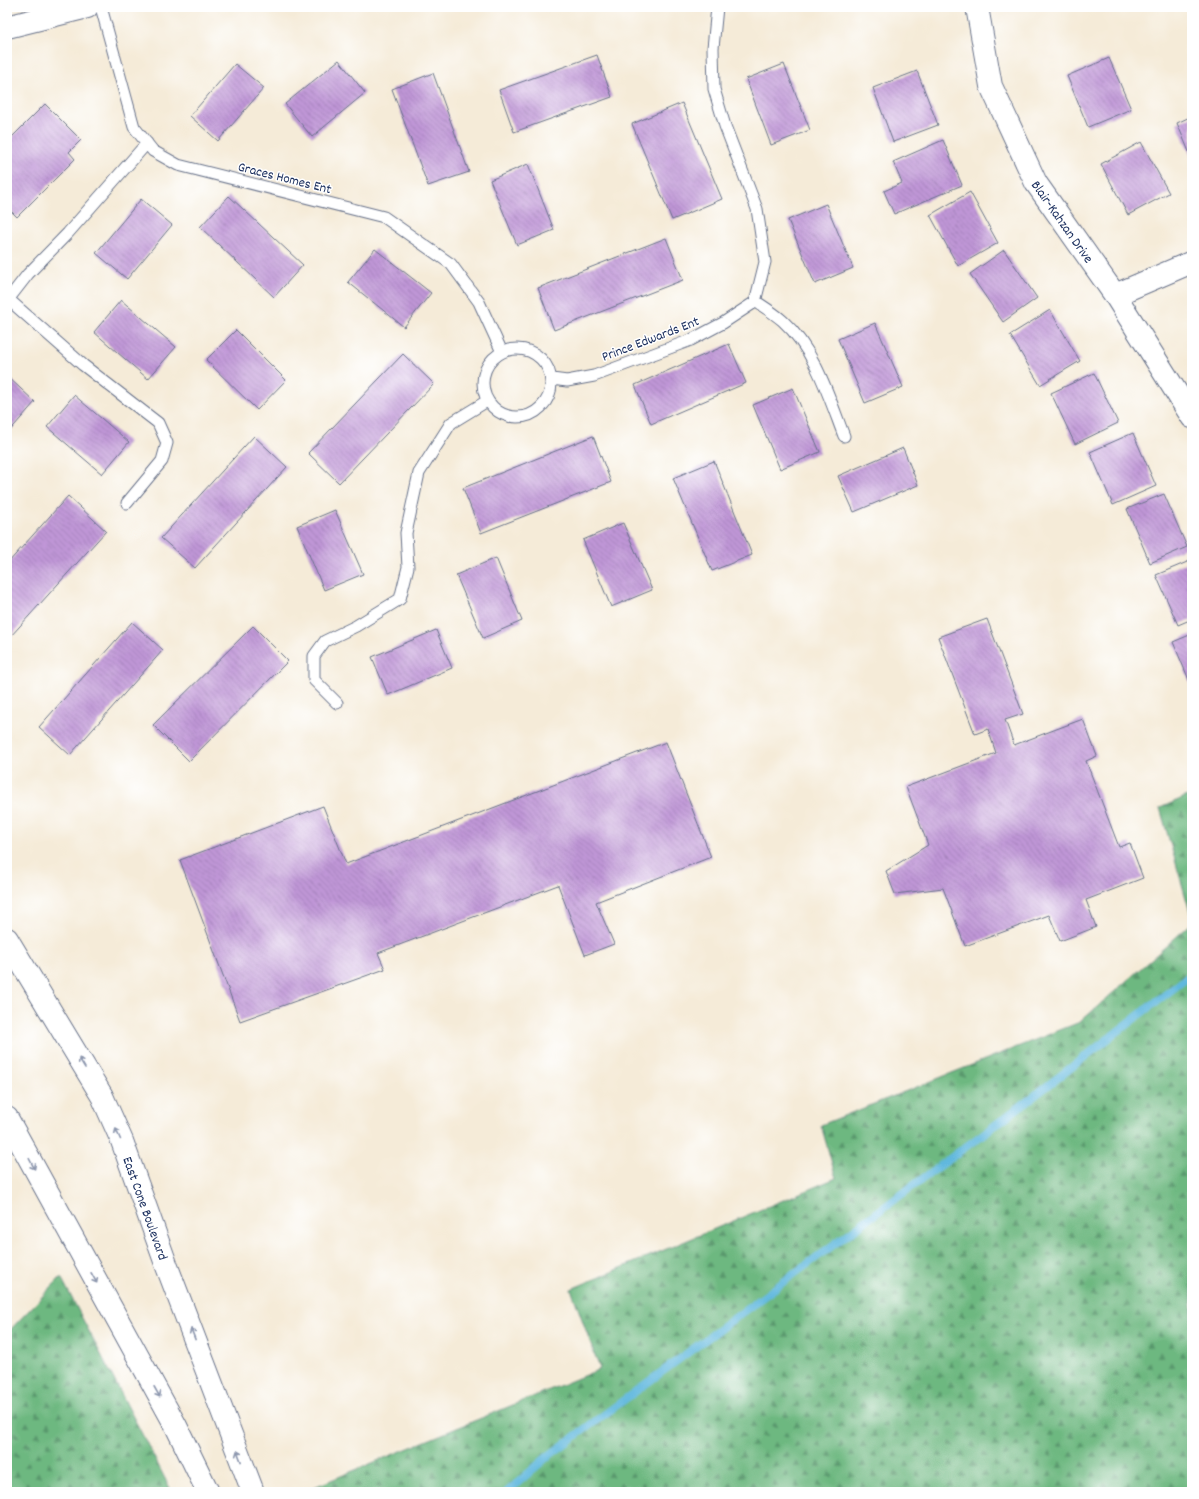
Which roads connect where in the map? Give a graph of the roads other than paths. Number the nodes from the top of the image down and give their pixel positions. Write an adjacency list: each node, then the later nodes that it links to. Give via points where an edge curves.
1 (87, 7): 5 (street)
2 (102, 7): 6 (lane, Graces Homes Ent, via 134,127)
3 (717, 7): 10 (lane, via 713,48 714,89 725,126 757,209 765,262)
4 (977, 7): 8 (street, Blair-Kahzan Drive, via 991,86 1036,183)
5 (7, 27)
6 (147, 143): 9 (lane, via 68,233 28,274); 11 (lane, Graces Homes Ent, via 153,151 178,165 384,217 450,264 479,302)
7 (1192, 262): 8 (street)
8 (1115, 295): 14 (street, Blair-Kahzan Drive)
9 (8, 300): 16 (lane, via 83,365 158,423 167,443 162,461)
10 (755, 301): 12 (lane, Prince Edwards Ent, via 723,323 691,340 594,376 567,381); 15 (lane, via 783,321 802,343 820,374)
11 (502, 352): 12 (lane, via 517,349 532,352 544,360); 13 (lane, via 491,361 483,374 483,391)
12 (552, 379): 13 (lane, via 549,396 541,407 528,414 511,416 495,410)
13 (487, 401): 17 (lane, via 450,424 419,473 406,533 408,567 400,599 356,626 325,641 314,656 314,680)
14 (1192, 417)
15 (844, 436)
16 (127, 503)
17 (336, 704)
18 (7, 939): 21 (street, East Cone Boulevard, one-way to 18, via 119,1134 102,1096)
19 (7, 1118): 20 (street, one-way to 20, via 176,1426)
20 (208, 1492)
21 (253, 1492)

